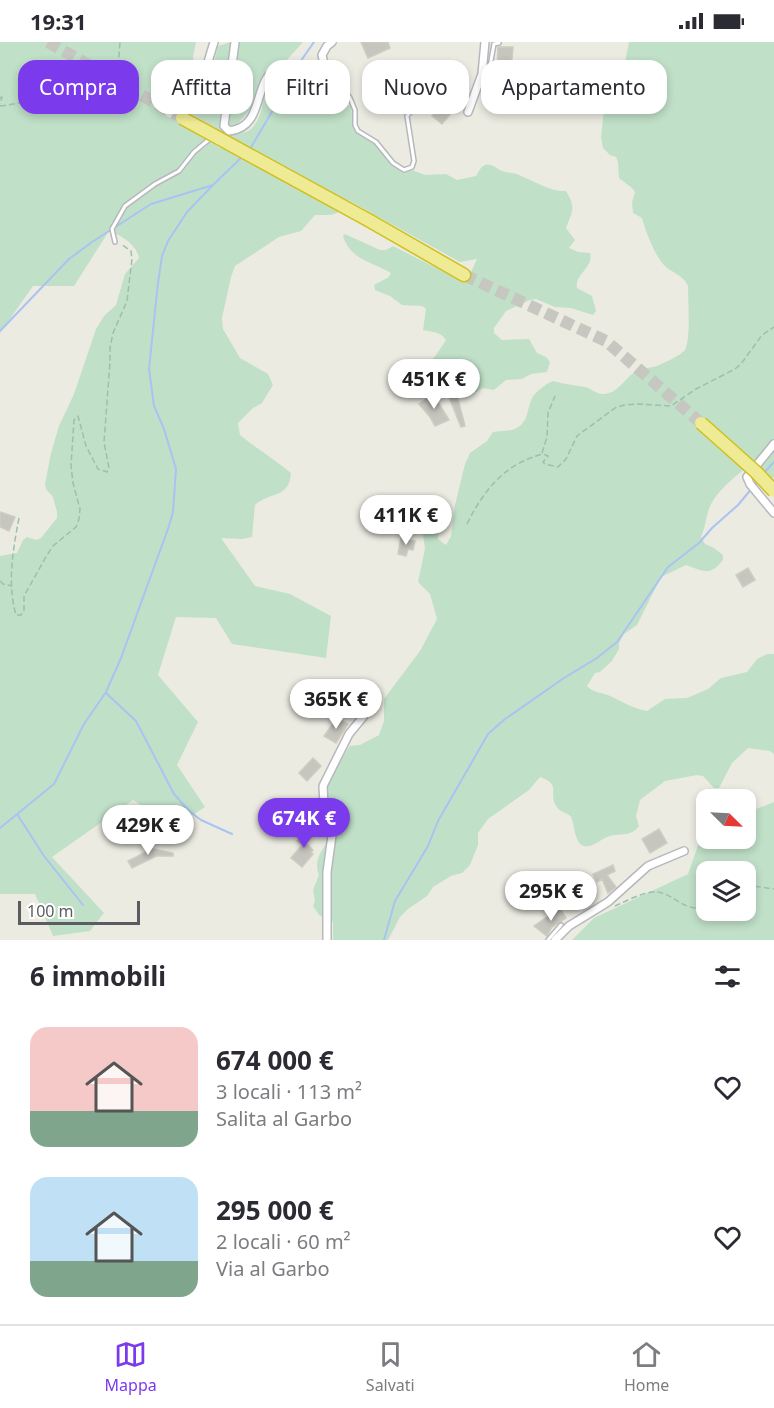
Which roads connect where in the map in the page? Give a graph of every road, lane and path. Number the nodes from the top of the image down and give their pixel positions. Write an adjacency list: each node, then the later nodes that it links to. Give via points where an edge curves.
1 (120, 42): 16 (path, via 118,68 28,102)
2 (214, 42): 7 (street)
3 (235, 42): 19 (street)
4 (332, 42): 8 (street, via 322,55)
5 (485, 42): 9 (street)
6 (499, 43): 10 (lane, via 494,44)
7 (209, 60)
8 (323, 60)
9 (483, 60)
10 (491, 60)
11 (481, 77): 15 (street)
12 (265, 82): 19 (street, via 258,105 245,124 228,131)
13 (0, 98): 16 (path)
14 (350, 98): 15 (lane, via 358,131 376,142 404,170 414,160 407,116 410,112 426,102)
15 (474, 99): 17 (street)
16 (0, 106)
17 (469, 110)
18 (182, 118): 21 (highway, bridge)
19 (224, 126): 20 (lane, via 178,171 125,206 112,229)
20 (115, 242): 32 (path, via 131,251 132,259 127,302 110,348 104,442 109,468 106,472 98,469 86,446 78,416 74,420 71,453 79,519 47,555 27,589 21,615 16,615)
21 (464, 275)
22 (774, 327): 26 (path, via 762,335 735,369 671,406 638,404 615,408 577,436 558,467 544,464 547,455)
23 (555, 396): 26 (path)
24 (701, 423): 27 (highway, bridge)
25 (774, 444): 28 (street, via 747,477)
26 (541, 454): 30 (path, via 519,463 497,479 481,497)
27 (774, 491)
28 (774, 513)
29 (19, 518): 32 (path)
30 (467, 524)
31 (0, 581): 32 (path)
32 (12, 586)
33 (363, 717): 40 (street, via 349,734 323,786 324,805 333,828 327,872)
34 (684, 851): 42 (street, via 648,866 608,902 569,926)
35 (756, 886): 36 (path)
36 (774, 889)
37 (614, 906): 38 (path, via 654,892)
38 (696, 908)
39 (561, 925): 41 (lane)
40 (327, 940)
41 (548, 940)
42 (555, 940)

